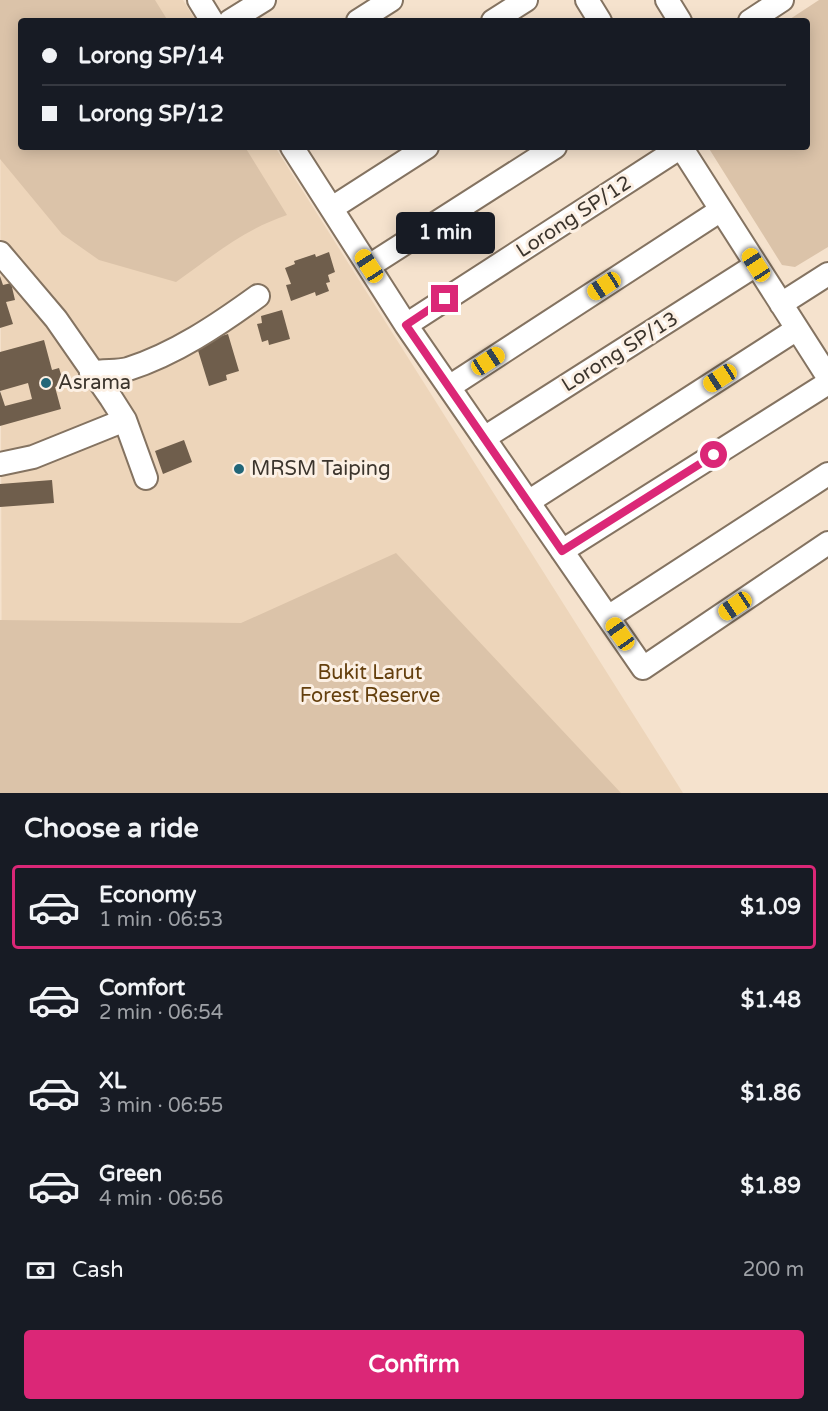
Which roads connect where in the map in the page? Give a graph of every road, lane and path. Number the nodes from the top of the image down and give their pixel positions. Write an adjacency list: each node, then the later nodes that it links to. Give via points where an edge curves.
1 (199, 0): 7 (street)
2 (264, 0): 8 (street)
3 (392, 0): 9 (street)
4 (526, 0): 10 (street)
5 (587, 0): 11 (street)
6 (667, 0): 12 (street)
7 (210, 18)
8 (235, 18)
9 (363, 18)
10 (498, 18)
11 (598, 18)
12 (678, 18)
13 (295, 150): 18 (street)
14 (422, 150): 18 (street)
15 (550, 150): 22 (street)
16 (676, 150): 26 (street, Lorong SP/12)
17 (683, 150): 19 (street)
18 (332, 208): 22 (street)
19 (721, 210): 21 (street); 31 (street)
20 (0, 253): 28 (street, via 56,320)
21 (756, 265): 25 (street); 33 (street, Lorong SP/13)
22 (369, 266): 26 (street)
23 (828, 274): 25 (street)
24 (258, 296): 28 (street, via 179,347 128,369)
25 (781, 304): 27 (street)
26 (406, 325): 31 (street)
27 (797, 329): 29 (street); 37 (street)
28 (92, 373): 32 (street)
29 (828, 377)
30 (828, 383): 39 (street)
31 (449, 387): 33 (street)
32 (125, 420): 34 (street, via 33,457); 36 (street)
33 (484, 438): 37 (street)
34 (0, 464)
35 (828, 474): 40 (street)
36 (146, 478)
37 (528, 502): 39 (street)
38 (828, 543): 40 (street, via 643,668)
39 (562, 551): 40 (street)
40 (608, 618)

